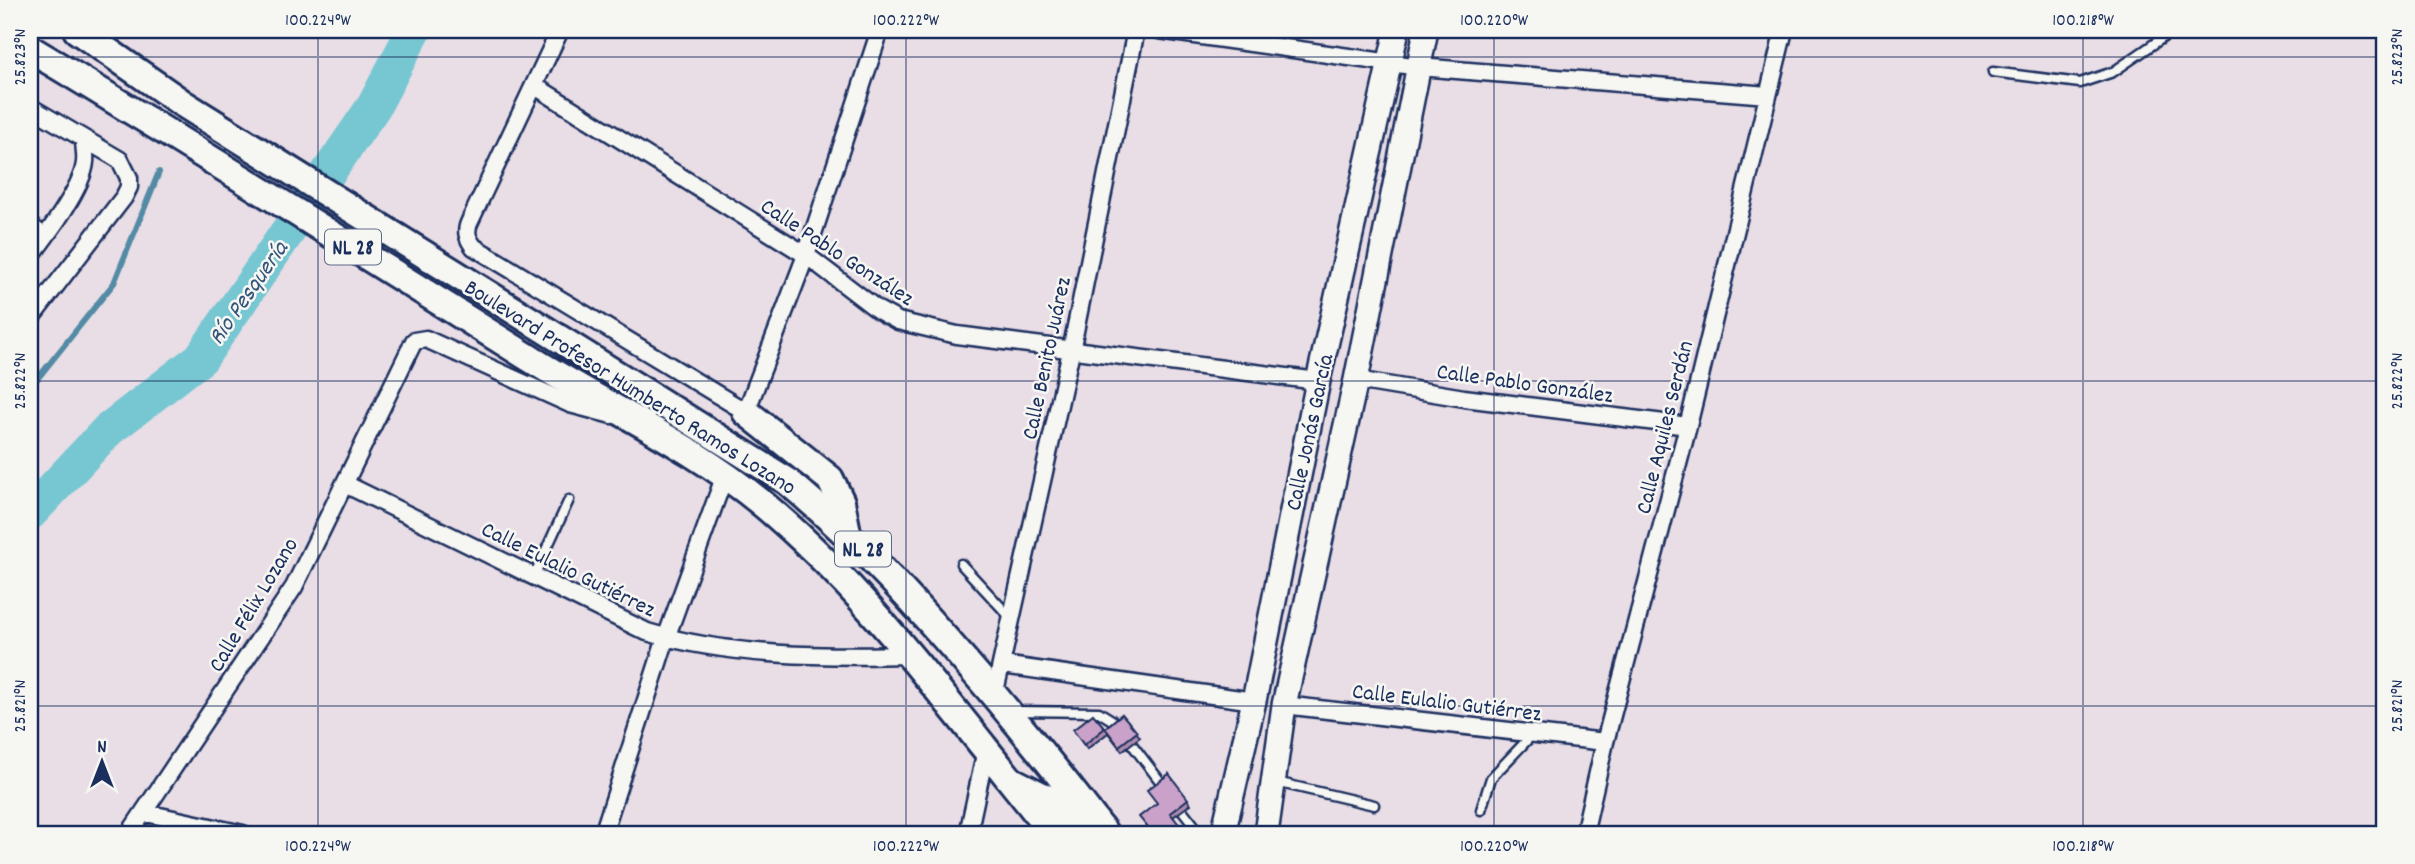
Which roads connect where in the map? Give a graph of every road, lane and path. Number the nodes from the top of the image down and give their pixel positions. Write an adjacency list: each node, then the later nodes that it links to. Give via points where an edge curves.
1 (77, 30): 32 (main road, Boulevard Profesor Humberto Ramos Lozano / NL 28, via 181,103 787,481)
2 (560, 30): 14 (street)
3 (880, 30): 20 (street)
4 (1136, 30): 23 (street, Calle Benito Juárez)
5 (1159, 30): 11 (street)
6 (1397, 30): 11 (street, Calle Jonás García)
7 (1426, 30): 12 (street, Calle Jonás García)
8 (1784, 30): 15 (street, Calle Aquiles Serdán)
9 (2174, 30): 13 (lane, via 2113,72 2080,83)
10 (30, 49): 27 (main road, Boulevard Profesor Humberto Ramos Lozano / NL 28, via 542,366)
11 (1390, 63): 12 (street); 25 (street, Calle Jonás García)
12 (1419, 67): 15 (street); 24 (street, Calle Jonás García)
13 (1993, 72)
14 (535, 86): 20 (street, Calle Pablo González); 26 (street, via 470,221 467,234 474,247)
15 (1768, 96): 28 (street, Calle Aquiles Serdán)
16 (30, 107): 17 (street)
17 (84, 140): 19 (street, via 86,162 81,179); 22 (street, via 120,160 129,187)
18 (30, 226): 19 (street)
19 (45, 237): 21 (street)
20 (806, 255): 23 (street, Calle Pablo González, via 898,321 957,335); 26 (street)
21 (30, 257)
22 (30, 319)
23 (1071, 351): 25 (street, Calle Pablo González); 35 (street, Calle Benito Juárez)
24 (1356, 380): 28 (street, Calle Pablo González); 41 (street, Calle Jonás García)
25 (1318, 382): 40 (street, Calle Jonás García)
26 (746, 412): 32 (main road, via 830,479)
27 (646, 424): 29 (main road, Boulevard Profesor Humberto Ramos Lozano / NL 28); 30 (street, Calle Félix Lozano, via 570,404 426,339 414,341)
28 (1688, 426): 43 (street, Calle Aquiles Serdán)
29 (725, 475): 36 (street); 37 (main road, Boulevard Profesor Humberto Ramos Lozano / NL 28, via 800,538)
30 (345, 484): 34 (street, Calle Eulalio Gutiérrez); 49 (street, Calle Félix Lozano, via 295,587)
31 (569, 500): 34 (lane)
32 (847, 532): 39 (main road, Boulevard Profesor Humberto Ramos Lozano / NL 28)
33 (961, 564): 35 (lane)
34 (534, 576): 36 (street, Calle Eulalio Gutiérrez)
35 (1011, 618): 38 (street, Calle Benito Juárez)
36 (666, 638): 37 (street, Calle Eulalio Gutiérrez, via 806,654); 52 (street)
37 (911, 655): 39 (main road, via 949,659); 44 (main road, Boulevard Profesor Humberto Ramos Lozano / NL 28)
38 (1003, 665): 39 (street, Calle Benito Juárez); 40 (street)
39 (997, 698): 56 (main road, Boulevard Profesor Humberto Ramos Lozano / NL 28); 57 (lane, via 1107,716)
40 (1254, 701): 58 (street, Calle Jonás García)
41 (1284, 705): 42 (street, Calle Eulalio Gutiérrez); 46 (street, Calle Jonás García)
42 (1533, 734): 43 (street, Calle Eulalio Gutiérrez); 48 (lane, via 1492,778)
43 (1605, 742): 60 (street, Calle Aquiles Serdán)
44 (986, 750): 45 (main road, Boulevard Profesor Humberto Ramos Lozano / NL 28); 53 (street)
45 (1013, 781): 54 (main road, Boulevard Profesor Humberto Ramos Lozano / NL 28); 55 (main road, via 1056,803)
46 (1273, 781): 47 (lane); 59 (street, Calle Jonás García)
47 (1374, 805)
48 (1481, 810)
49 (146, 813): 50 (street, Calle Félix Lozano); 51 (street)
50 (129, 834)
51 (243, 834)
52 (603, 834)
53 (968, 834)
54 (1053, 834)
55 (1082, 834)
56 (1105, 834)
57 (1201, 834)
58 (1223, 834)
59 (1266, 834)
60 (1584, 834)

